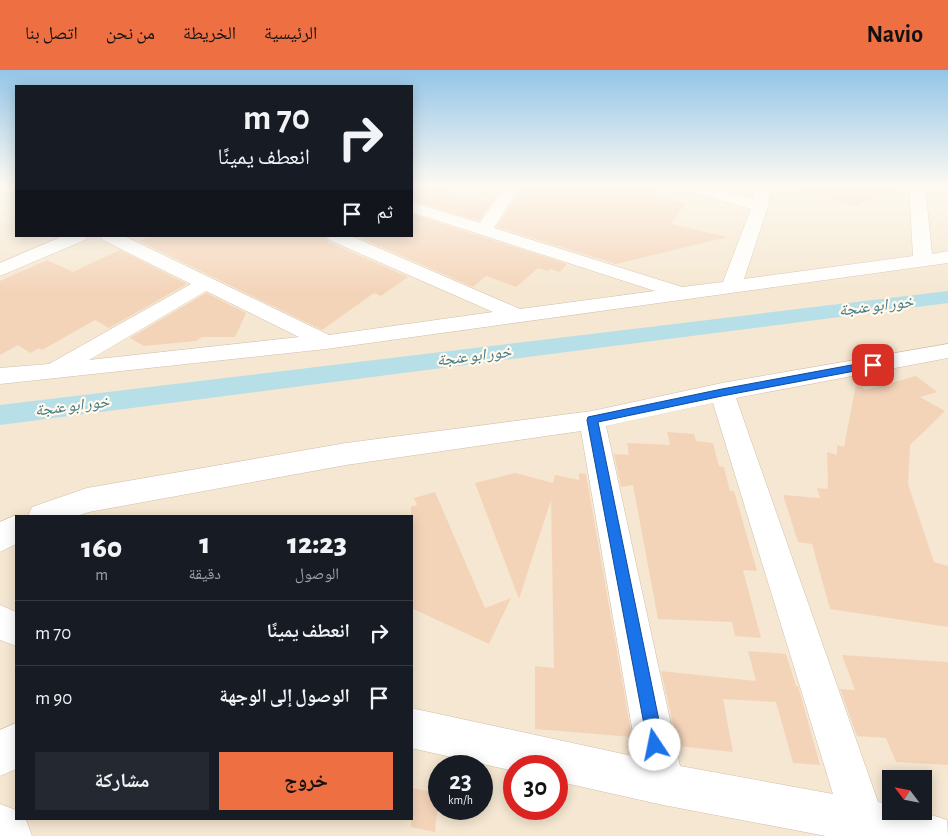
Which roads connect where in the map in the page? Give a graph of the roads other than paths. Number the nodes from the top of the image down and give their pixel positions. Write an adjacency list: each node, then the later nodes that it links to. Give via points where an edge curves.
1 (456, 221): 5 (street)
2 (490, 221): 5 (street)
3 (755, 221): 13 (street)
4 (920, 221): 10 (street)
5 (484, 230): 14 (street)
6 (77, 237): 11 (street)
7 (111, 237): 12 (street)
8 (337, 237): 15 (street)
9 (948, 258): 10 (street)
10 (923, 260): 13 (street)
11 (0, 270)
12 (205, 284): 16 (street); 18 (street)
13 (731, 287): 14 (street)
14 (682, 293): 15 (street)
15 (519, 316): 16 (street)
16 (326, 342): 18 (street)
17 (948, 351): 20 (street)
18 (49, 373): 19 (street)
19 (0, 376)
20 (722, 392): 21 (street); 31 (street)
21 (592, 420): 22 (street, via 346,454 88,500); 30 (street)
22 (46, 515)
23 (15, 529): 24 (street)
24 (0, 538)
25 (0, 622): 26 (street)
26 (15, 630)
27 (413, 728): 30 (street)
28 (15, 744): 29 (street)
29 (0, 756)
30 (663, 784): 31 (street)
31 (863, 821): 34 (street)
32 (0, 826): 33 (street)
33 (10, 836)
34 (930, 836)

